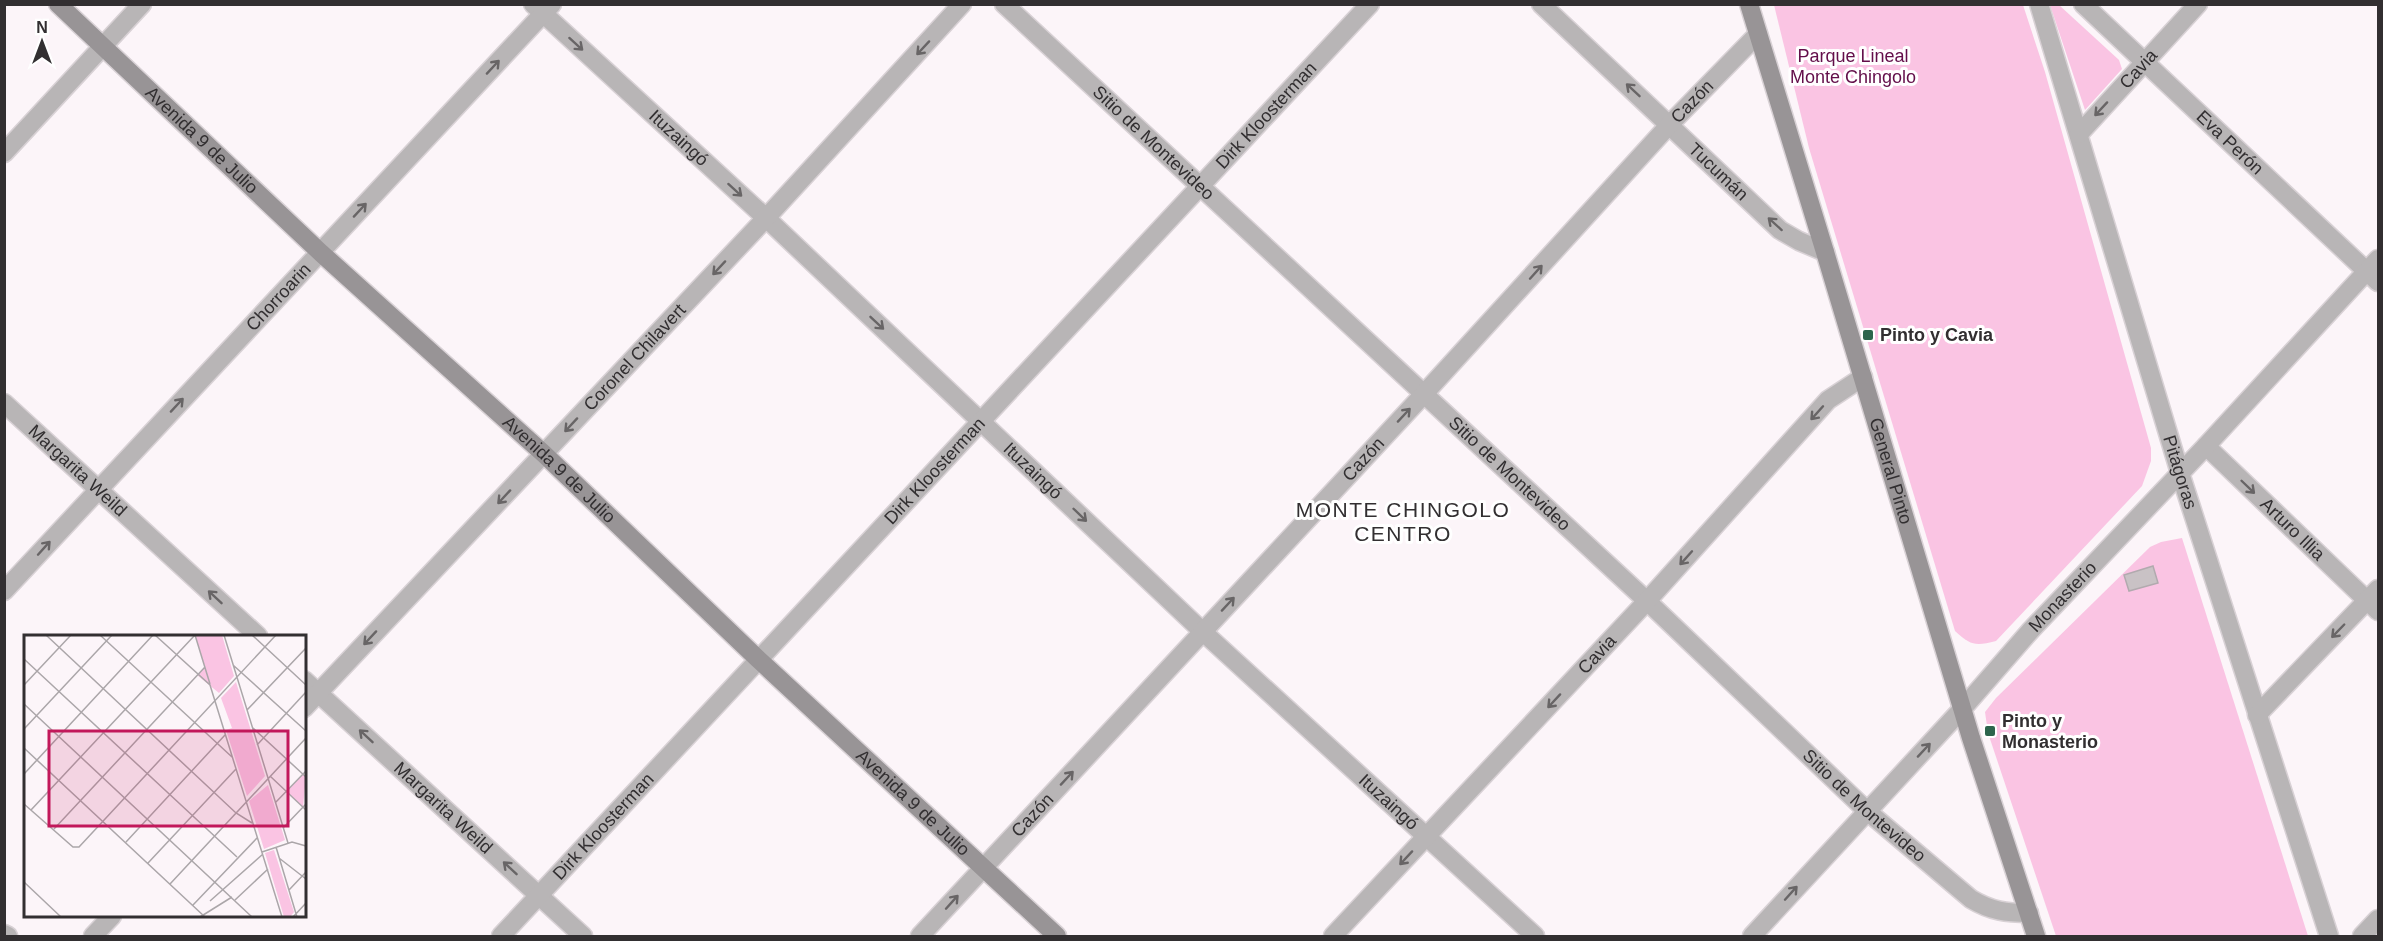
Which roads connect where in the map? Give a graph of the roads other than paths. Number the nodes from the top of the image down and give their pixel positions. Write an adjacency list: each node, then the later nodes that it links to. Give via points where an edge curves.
1 (58, 4): 13 (street, Avenida 9 de Julio)
2 (142, 4): 13 (street)
3 (962, 4): 19 (street, Coronel Chilavert, one-way to 19)
4 (1004, 4): 18 (street, Sitio de Montevideo)
5 (1370, 4): 18 (street, Dirk Kloosterman)
6 (1541, 4): 15 (street, Tucumán, one-way to 6)
7 (1749, 4): 12 (street, General Pinto)
8 (2039, 4): 16 (street, Pitágoras)
9 (2083, 4): 14 (street, Eva Perón)
10 (2198, 4): 14 (street, Cavia)
11 (542, 8): 19 (street, Ituzaingó, one-way to 19); 21 (street, Chorroarin, one-way to 11)
12 (1758, 34): 15 (street, Cazón); 20 (street, General Pinto)
13 (103, 46): 17 (street); 21 (street, Avenida 9 de Julio)
14 (2144, 63): 16 (street, Cavia, one-way to 16); 22 (street, Eva Perón)
15 (1670, 124): 20 (street, Tucumán, one-way to 15, via 1780,230); 24 (street, Cazón, one-way to 15)
16 (2079, 134): 29 (street, Pitágoras)
17 (4, 153)
18 (1199, 187): 24 (street, Sitio de Montevideo); 26 (street, Dirk Kloosterman)
19 (766, 218): 26 (street, Ituzaingó, one-way to 26); 28 (street, Coronel Chilavert, one-way to 28)
20 (1826, 252): 23 (street, General Pinto)
21 (321, 253): 28 (street, Avenida 9 de Julio); 30 (street, Chorroarin, one-way to 21)
22 (2375, 271): 27 (street, Monasterio)
23 (1863, 377): 33 (street, Cavia, one-way to 33, via 1828,400); 40 (street, General Pinto)
24 (1423, 394): 33 (street, Sitio de Montevideo); 34 (street, Cazón, one-way to 24)
25 (4, 403): 30 (street, Margarita Weild)
26 (981, 420): 34 (street, Ituzaingó, one-way to 34); 36 (street, Dirk Kloosterman)
27 (2206, 446): 29 (street, Monasterio); 32 (street, Arturo Illia, one-way to 32)
28 (544, 454): 36 (street, Avenida 9 de Julio); 38 (street, Coronel Chilavert, one-way to 38)
29 (2180, 473): 40 (street, Monasterio); 41 (street, Pitágoras)
30 (98, 489): 31 (street, Chorroarin, one-way to 30); 35 (street, Margarita Weild, one-way to 30)
31 (4, 591)
32 (2375, 600): 41 (street, one-way to 41)
33 (1647, 601): 42 (street, Sitio de Montevideo); 43 (street, Cavia, one-way to 43)
34 (1202, 631): 43 (street, Ituzaingó); 44 (street, Cazón, one-way to 34)
35 (257, 635)
36 (758, 659): 44 (street, Avenida 9 de Julio); 45 (street, Dirk Kloosterman)
37 (306, 682): 38 (street, Margarita Weild)
38 (318, 693): 39 (street, Coronel Chilavert); 45 (street, Margarita Weild, one-way to 38)
39 (306, 706)
40 (1963, 708): 42 (street, Monasterio, one-way to 40); 46 (street, General Pinto)
41 (2257, 715): 58 (street, Pitágoras)
42 (1867, 811): 46 (street, Sitio de Montevideo, via 1971,899 2001,913); 56 (street, Monasterio, one-way to 42)
43 (1426, 836): 54 (street, Cavia, one-way to 54); 55 (street, Ituzaingó)
44 (984, 867): 52 (street, Cazón, one-way to 44); 53 (street, Avenida 9 de Julio)
45 (539, 895): 50 (street, Dirk Kloosterman); 51 (street, Margarita Weild)
46 (2029, 913): 57 (street, General Pinto)
47 (110, 917): 49 (street)
48 (2379, 919): 59 (street)
49 (93, 936)
50 (501, 936)
51 (583, 936)
52 (920, 936)
53 (1057, 936)
54 (1333, 936)
55 (1535, 936)
56 (1752, 936)
57 (2036, 936)
58 (2329, 936)
59 (2361, 936)

